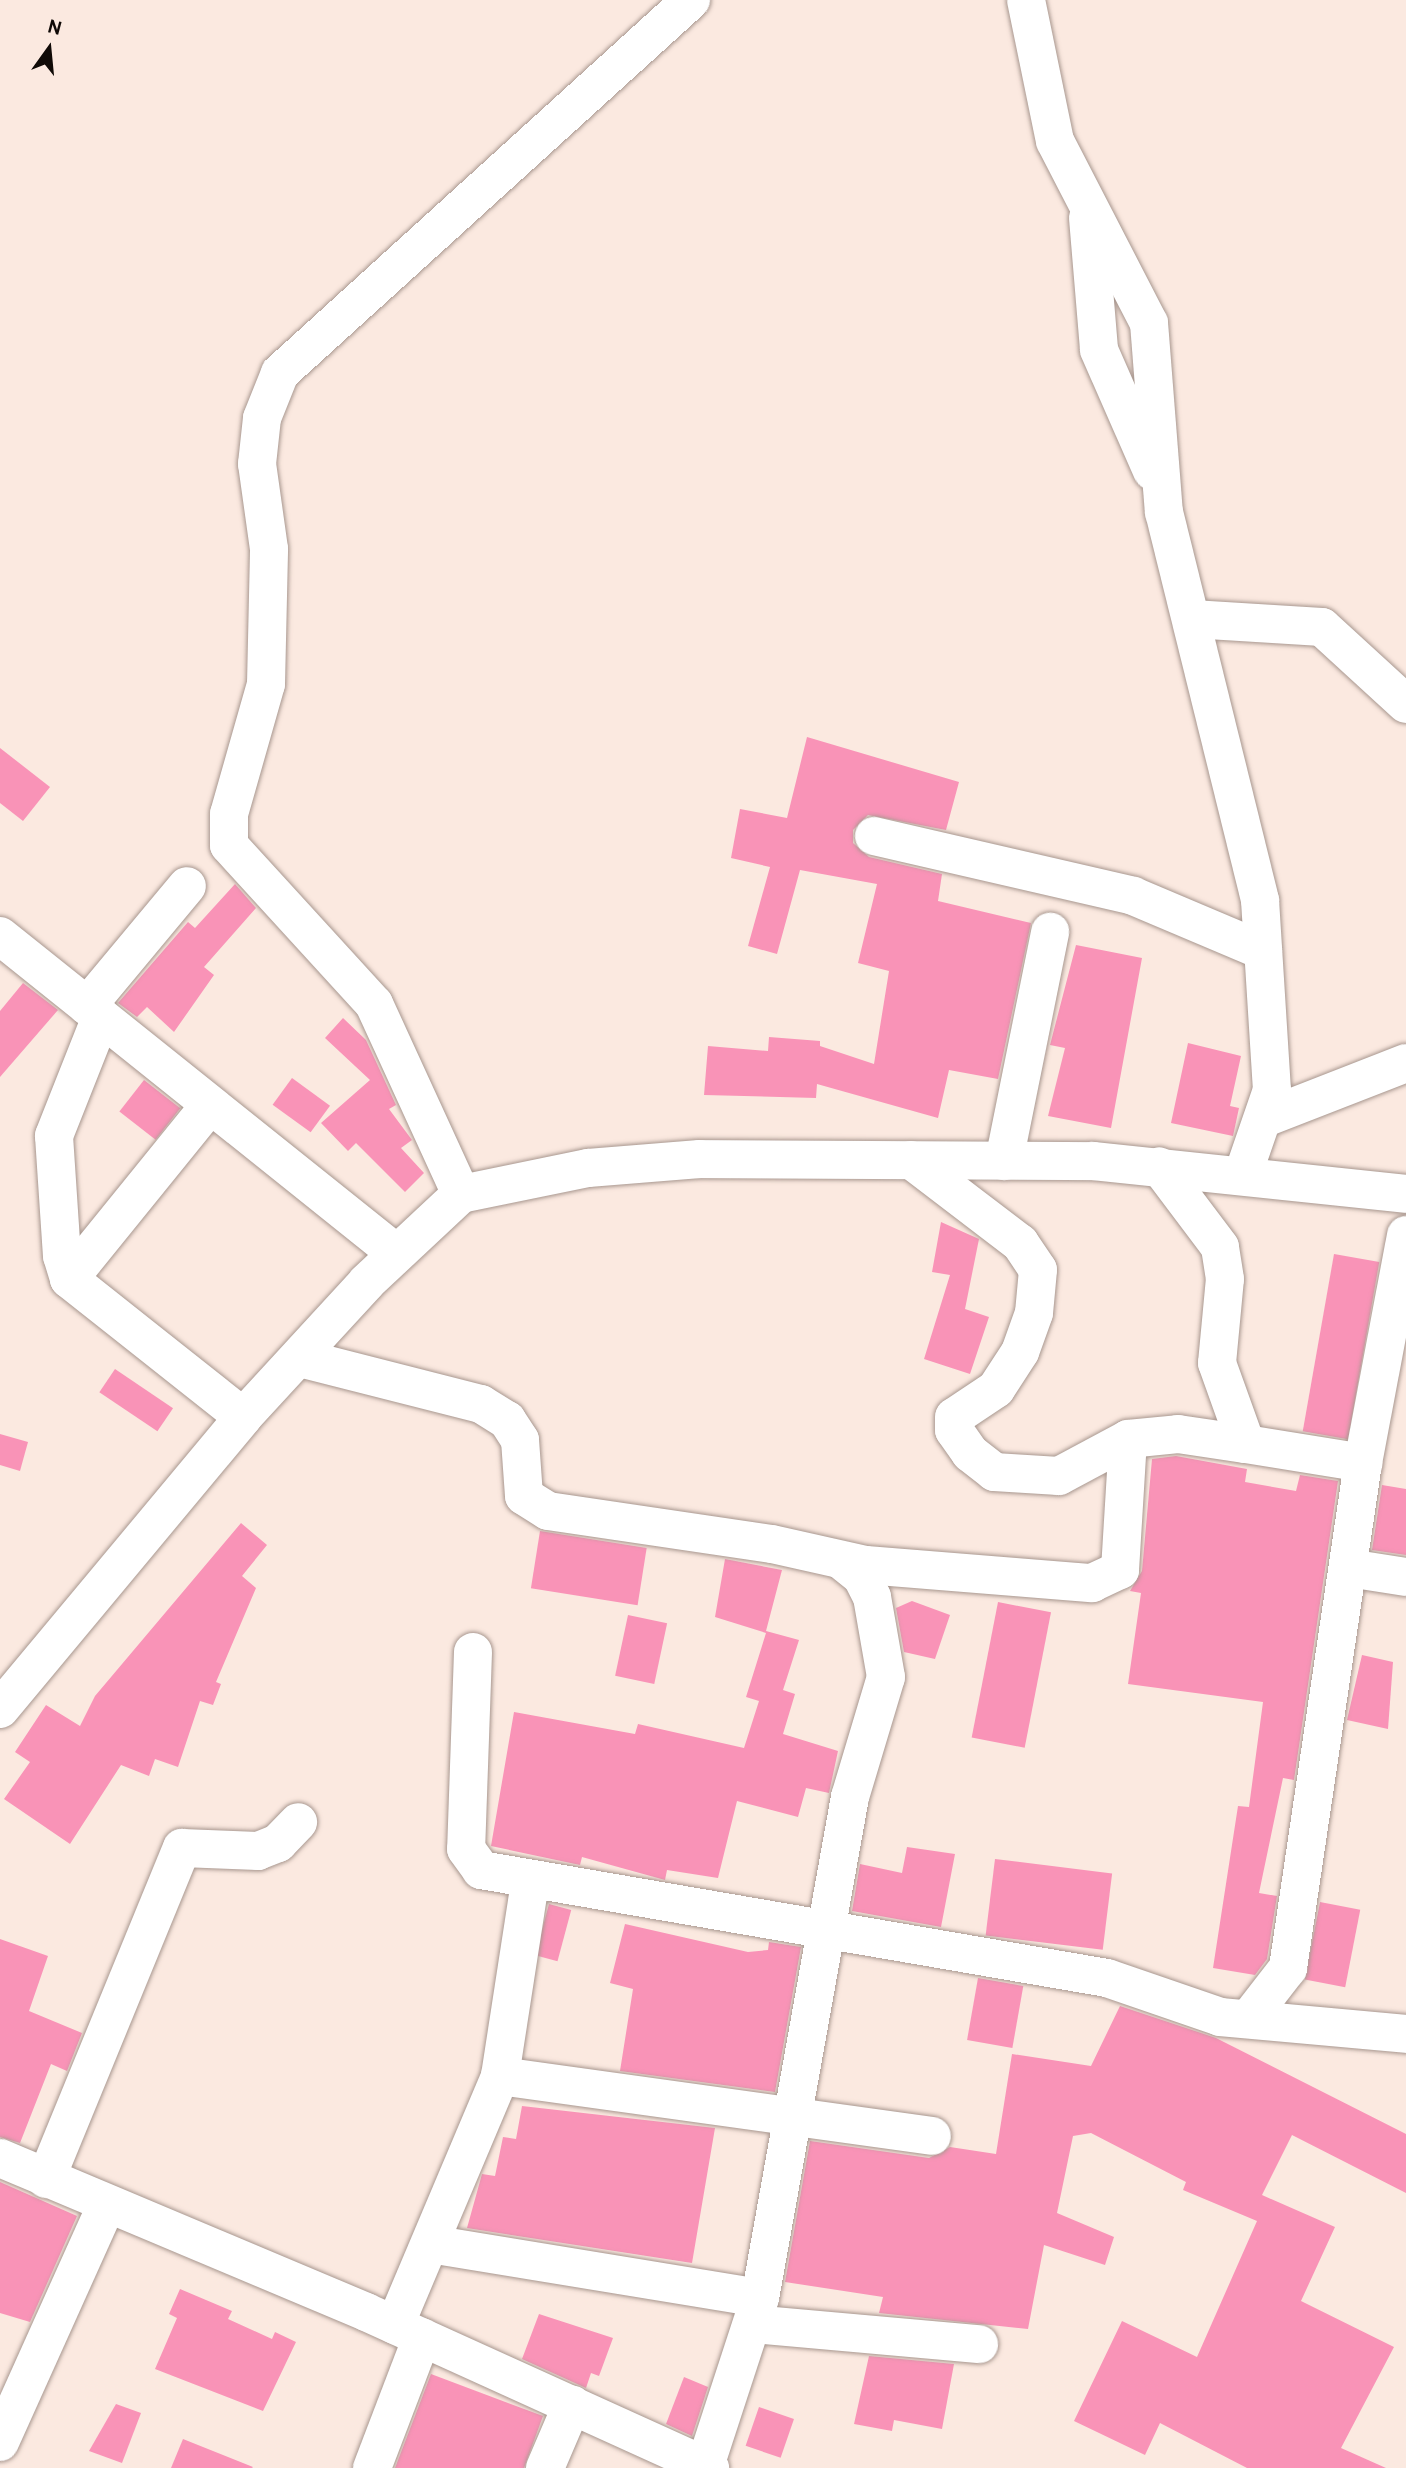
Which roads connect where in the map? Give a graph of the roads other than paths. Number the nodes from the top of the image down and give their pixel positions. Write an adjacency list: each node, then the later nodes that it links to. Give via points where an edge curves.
1 (691, 0): 20 (street, via 280,373 262,418 257,464 269,549 266,684 229,814 229,845 373,1004)
2 (1026, 0): 3 (street, via 1051,129)
3 (1088, 205): 4 (street, via 1099,350); 4 (street, via 1149,323)
4 (1160, 488): 5 (street)
5 (1192, 620): 6 (street, via 1322,627); 11 (street, via 1256,883)
6 (1406, 704)
7 (874, 836): 11 (street, via 1133,896)
8 (187, 886): 12 (street)
9 (1050, 932): 17 (street)
10 (0, 936): 12 (street)
11 (1263, 951): 15 (street, via 1272,1075)
12 (94, 1012): 14 (street); 24 (street, via 54,1136 62,1256)
13 (1406, 1063): 15 (street)
14 (210, 1105): 23 (street); 24 (street)
15 (1265, 1118): 19 (street)
16 (911, 1160): 17 (street); 20 (street, via 700,1160 602,1167); 27 (street, via 1020,1243 1038,1270 1034,1313 1020,1352 996,1389 954,1418 954,1430 970,1453 994,1472 1059,1476)
17 (1004, 1161): 18 (street)
18 (1159, 1167): 19 (street); 28 (street, via 1220,1247 1225,1279 1217,1363)
19 (1243, 1174): 21 (street)
20 (461, 1194): 23 (street)
21 (1406, 1194)
22 (1406, 1235): 29 (street)
23 (396, 1253): 25 (street)
24 (69, 1279): 26 (street)
25 (300, 1358): 26 (street); 30 (street, via 481,1404 507,1420 520,1440 524,1496 548,1511 772,1544)
26 (243, 1417): 34 (street)
27 (1128, 1439): 28 (street, via 1178,1434); 30 (street, via 1120,1570 1107,1578 1077,1585)
28 (1246, 1444): 29 (street)
29 (1363, 1463): 31 (street)
30 (842, 1561): 37 (street, via 862,1577 872,1597 886,1677 850,1797)
31 (1348, 1568): 32 (street); 38 (street, via 1288,1968)
32 (1406, 1577)
33 (473, 1652): 36 (street, via 466,1849 481,1870)
34 (0, 1709)
35 (299, 1822): 44 (street, via 278,1843 258,1850 182,1848)
36 (530, 1882): 37 (street); 40 (street)
37 (826, 1932): 38 (street, via 1107,1978 1220,2017); 41 (street)
38 (1250, 2017): 39 (street)
39 (1406, 2034)
40 (500, 2076): 41 (street); 46 (street)
41 (792, 2118): 42 (street); 47 (street)
42 (932, 2136)
43 (0, 2158): 44 (street)
44 (46, 2179): 45 (street)
45 (107, 2204): 48 (street); 51 (street)
46 (430, 2244): 47 (street); 48 (street)
47 (756, 2311): 49 (street); 52 (street)
48 (409, 2331): 50 (street); 53 (street)
49 (979, 2344)
50 (572, 2405): 52 (street); 54 (street)
51 (0, 2442)
52 (708, 2467)
53 (372, 2468)
54 (545, 2468)

